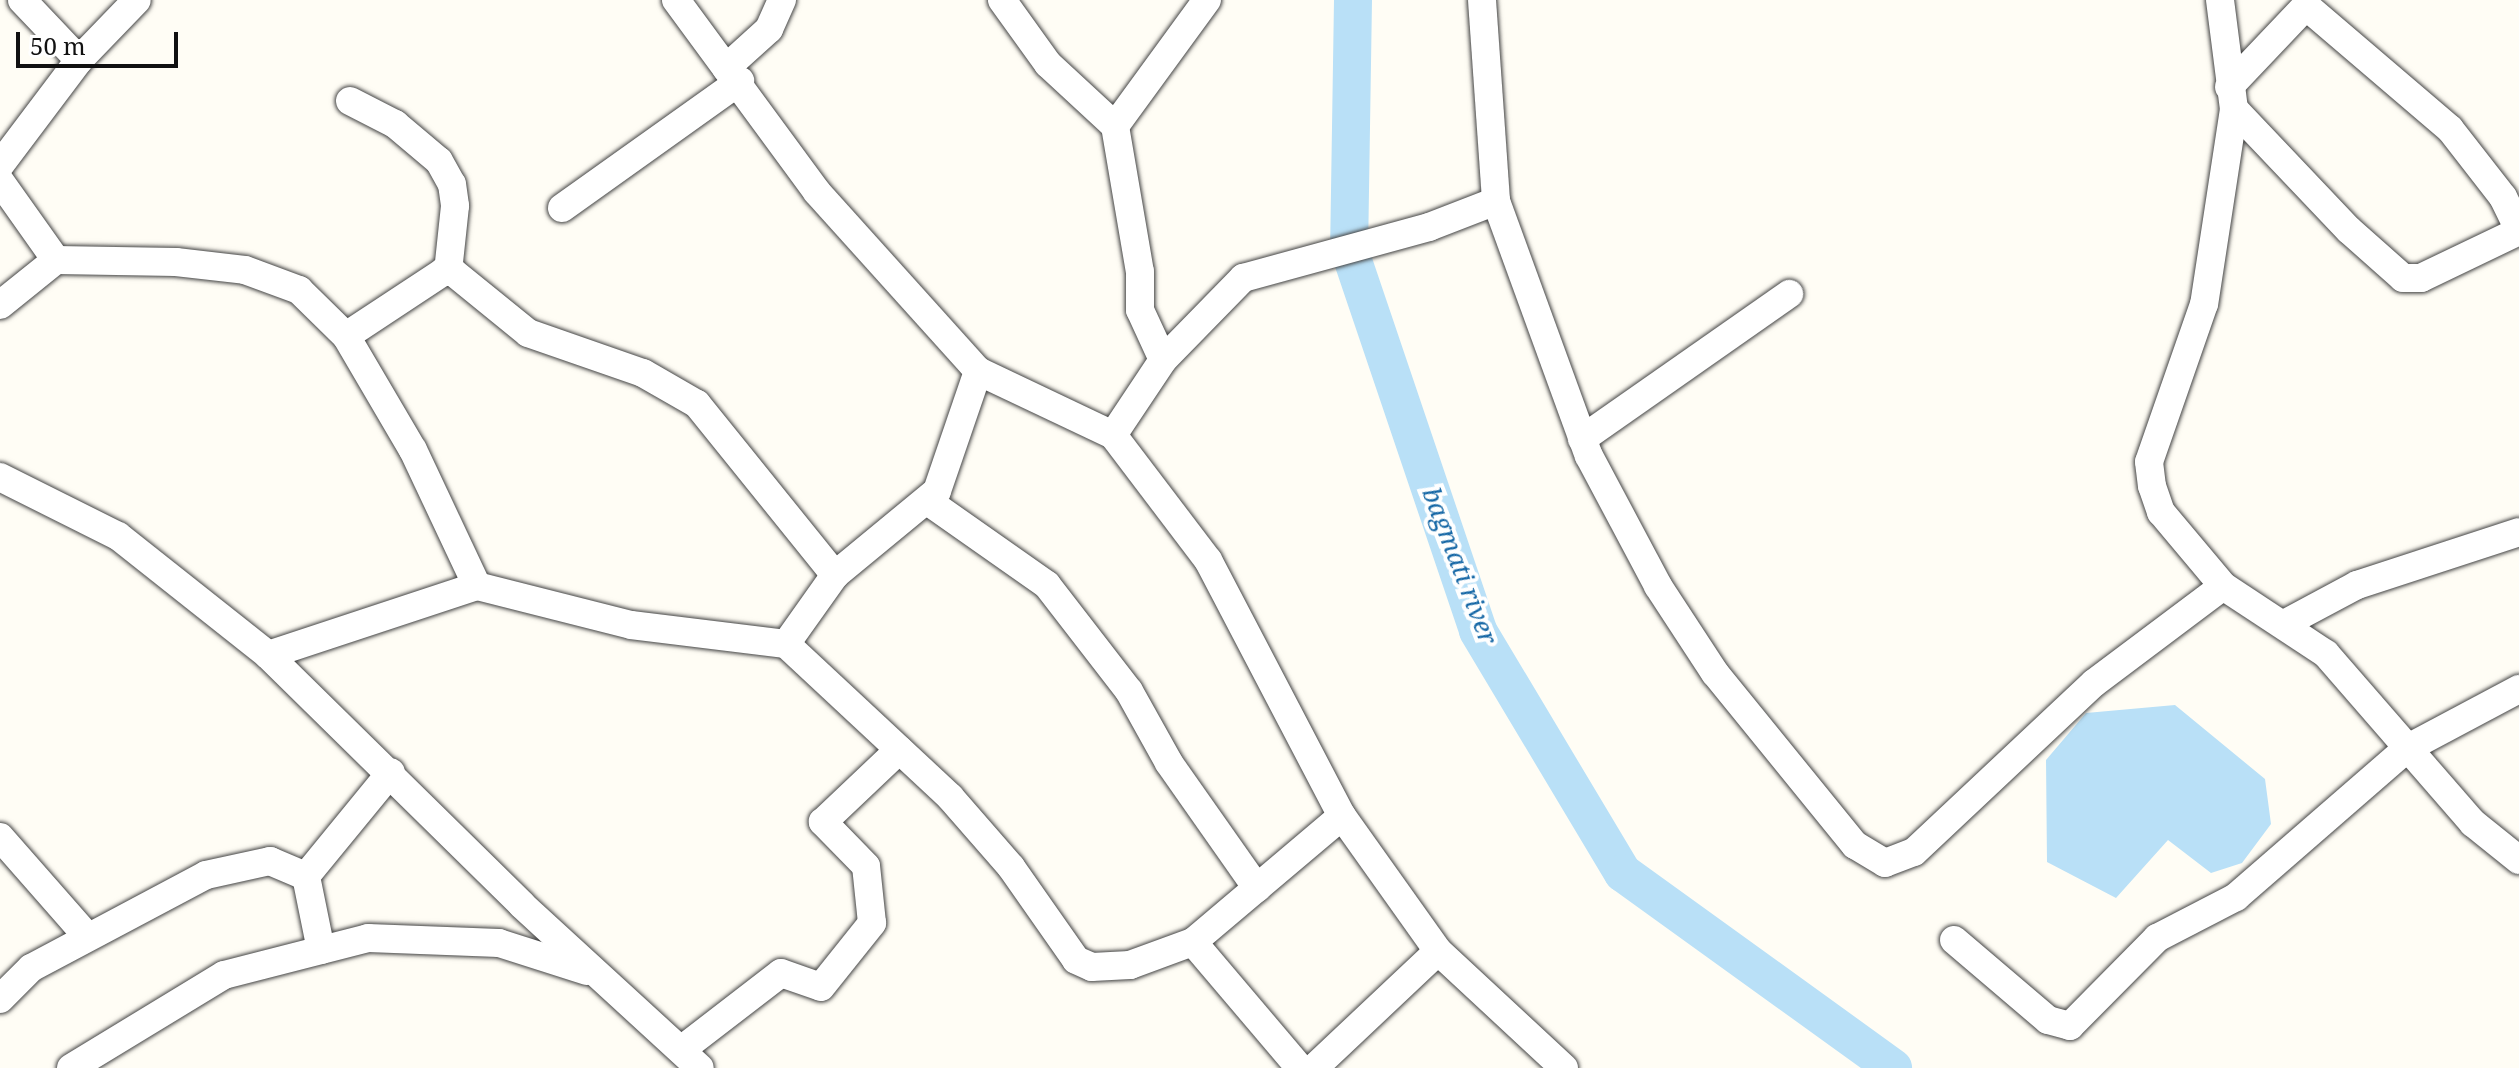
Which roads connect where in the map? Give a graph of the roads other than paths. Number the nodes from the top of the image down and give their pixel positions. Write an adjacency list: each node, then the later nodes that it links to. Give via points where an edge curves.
1 (22, 0): 10 (street)
2 (137, 0): 10 (street)
3 (676, 0): 11 (street)
4 (782, 0): 11 (street, via 769,29)
5 (1002, 0): 14 (street, via 1021,34)
6 (1207, 0): 14 (street)
7 (1482, 0): 17 (street)
8 (2220, 0): 12 (street)
9 (2309, 3): 12 (street); 19 (street, via 2450,129 2503,197)
10 (79, 60): 15 (street)
11 (733, 74): 18 (street); 26 (street, via 817,192)
12 (2231, 98): 19 (street, via 2349,230 2403,278 2421,278); 34 (street, via 2204,304 2149,462 2161,512)
13 (350, 101): 21 (street, via 395,124 439,161 452,184 455,206)
14 (1115, 126): 25 (street, via 1140,272 1140,310)
15 (0, 165)
16 (0, 181): 20 (street)
17 (1496, 201): 25 (street, via 1429,227 1243,278); 28 (street)
18 (562, 208)
19 (2519, 231)
20 (56, 260): 23 (street); 24 (street, via 176,262 276,278 299,290)
21 (448, 271): 24 (street); 32 (street, via 528,333 643,373 697,404)
22 (1789, 294): 28 (street)
23 (0, 305)
24 (346, 336): 33 (street, via 413,450)
25 (1163, 360): 27 (street)
26 (978, 371): 27 (street); 30 (street, via 944,477)
27 (1113, 435): 42 (street, via 1208,560)
28 (1582, 439): 34 (street, via 1658,586 1715,673 1855,845 1885,863 1914,852 2094,683)
29 (0, 477): 37 (street, via 118,536)
30 (929, 502): 32 (street); 46 (street, via 1047,585 1129,691 1169,763)
31 (2519, 532): 35 (street, via 2357,585)
32 (835, 575): 36 (street)
33 (477, 586): 36 (street, via 631,625); 37 (street)
34 (2223, 586): 35 (street)
35 (2284, 624): 39 (street, via 2326,654)
36 (786, 644): 40 (street)
37 (268, 655): 41 (street)
38 (2519, 689): 39 (street)
39 (2406, 749): 44 (street, via 2473,823); 48 (street, via 2236,897 2157,938 2070,1026 2048,1020)
40 (899, 750): 49 (street, via 987,839 1076,960 1092,967 1130,965); 54 (street, via 823,822 866,866 872,923 821,987 781,973)
41 (391, 772): 45 (street); 52 (street)
42 (1342, 816): 46 (street); 51 (street)
43 (0, 837): 47 (street)
44 (2519, 860)
45 (306, 876): 47 (street, via 270,861 206,875); 50 (street)
46 (1257, 888): 49 (street)
47 (86, 935): 53 (street, via 31,968)
48 (1954, 940)
49 (1193, 942): 56 (street)
50 (321, 950): 52 (street, via 368,938 499,943); 55 (street, via 224,975)
51 (1438, 951): 57 (street); 58 (street)
52 (597, 974): 54 (street)
53 (0, 999)
54 (690, 1059)
55 (71, 1068)
56 (1300, 1068)
57 (1314, 1068)
58 (1564, 1068)

